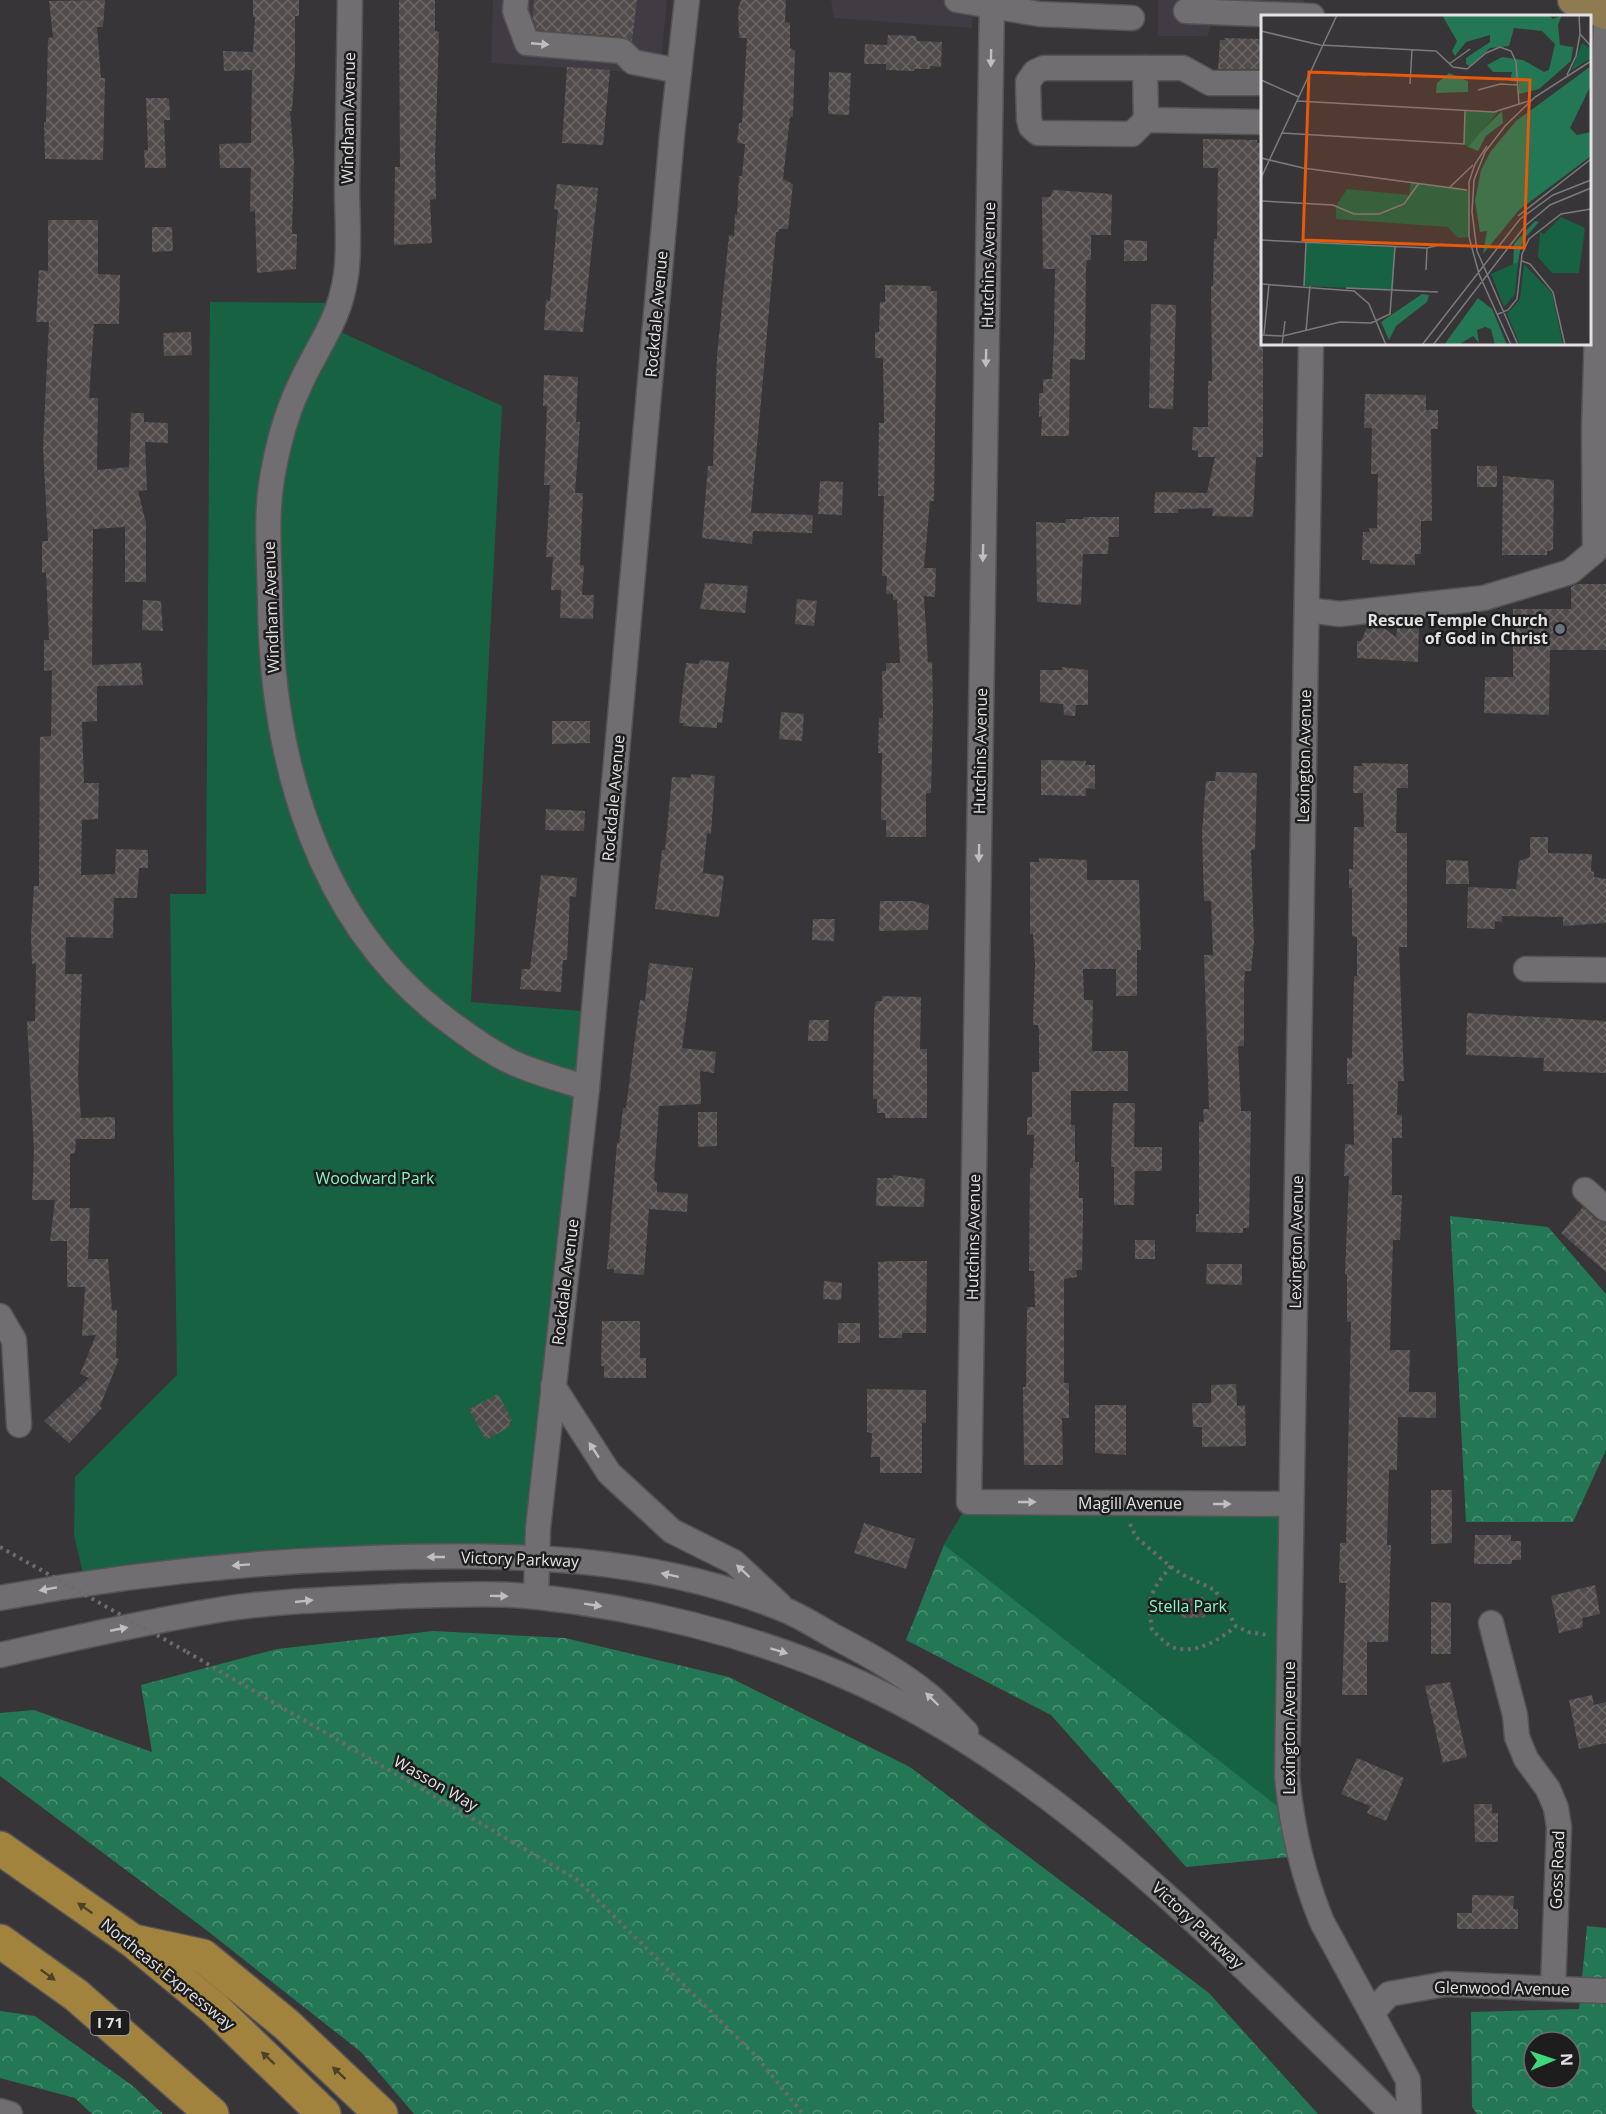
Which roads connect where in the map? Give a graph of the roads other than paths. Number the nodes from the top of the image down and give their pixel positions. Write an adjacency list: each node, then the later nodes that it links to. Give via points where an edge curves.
1 (350, 0): 26 (street, Windham Avenue, via 346,272 332,328 297,392 280,441 271,490 271,655 286,760 324,869 354,919 402,981 472,1039 515,1064)
2 (516, 0): 16 (street, one-way to 16, via 514,11 526,43 622,51 633,62)
3 (687, 0): 16 (street, Rockdale Avenue)
4 (957, 0): 7 (street)
5 (1316, 0): 12 (street)
6 (1573, 0): 10 (main road)
7 (992, 2): 13 (street, via 1039,14); 32 (street, Hutchins Avenue, one-way to 32)
8 (1265, 7): 9 (street); 11 (street)
9 (1186, 11)
10 (1606, 14)
11 (1309, 15)
12 (1314, 15)
13 (1132, 18)
14 (1606, 20): 20 (street)
15 (1145, 68): 17 (street, via 1183,68 1210,83); 18 (street); 18 (street, via 1044,68 1028,82 1029,118 1031,128 1038,133 1132,134)
16 (679, 70): 26 (street, Rockdale Avenue)
17 (1261, 83)
18 (1146, 120): 19 (street)
19 (1261, 122)
20 (1604, 172): 22 (street)
21 (1311, 345): 23 (street, Lexington Avenue)
22 (1600, 430): 23 (street, via 1595,551 1570,572 1484,598 1340,614)
23 (1307, 610): 33 (street, Lexington Avenue)
24 (1526, 969): 25 (street)
25 (1606, 970)
26 (587, 1088): 30 (street, Rockdale Avenue)
27 (1585, 1190): 28 (street)
28 (1606, 1209)
29 (0, 1316): 31 (street, via 14,1340)
30 (553, 1386): 34 (street, Rockdale Avenue); 37 (street, one-way to 30, via 734,1562 672,1532 609,1473)
31 (19, 1425)
32 (969, 1502): 33 (street, Magill Avenue, one-way to 33)
33 (1292, 1504): 46 (street, Lexington Avenue, via 1287,1777 1291,1817 1299,1856 1323,1922)
34 (536, 1557): 35 (street, Rockdale Avenue); 36 (street, Victory Parkway, one-way to 36, via 397,1557 214,1567 85,1582); 37 (street, Victory Parkway, one-way to 34, via 675,1575 611,1563)
35 (536, 1596): 39 (street, Victory Parkway, one-way to 35, via 225,1609 325,1599); 40 (street, Victory Parkway, one-way to 40, via 634,1612 788,1654 844,1675)
36 (0, 1598)
37 (786, 1611): 40 (street, Victory Parkway, one-way to 37, via 926,1693 861,1650)
38 (1491, 1623): 44 (street, Goss Road, via 1517,1737 1556,1808 1559,1827)
39 (0, 1655)
40 (989, 1755): 52 (street, Victory Parkway, via 1156,1885)
41 (0, 1848): 43 (highway, Northeast Expressway, one-way to 41)
42 (0, 1941): 49 (highway, I 71, one-way to 49, via 76,1995)
43 (133, 1941): 50 (highway, Northeast Expressway, one-way to 43, via 214,2008); 51 (highway, one-way to 43, via 287,2025 203,1956)
44 (1553, 1988): 45 (street, Glenwood Avenue); 46 (street, Glenwood Avenue, via 1446,1984 1389,1994)
45 (1606, 1991)
46 (1372, 2013): 53 (street, Lexington Avenue, via 1408,2080)
47 (0, 2111): 48 (street)
48 (10, 2114)
49 (213, 2114)
50 (324, 2114)
51 (381, 2114)
52 (1392, 2114)
53 (1409, 2114)

